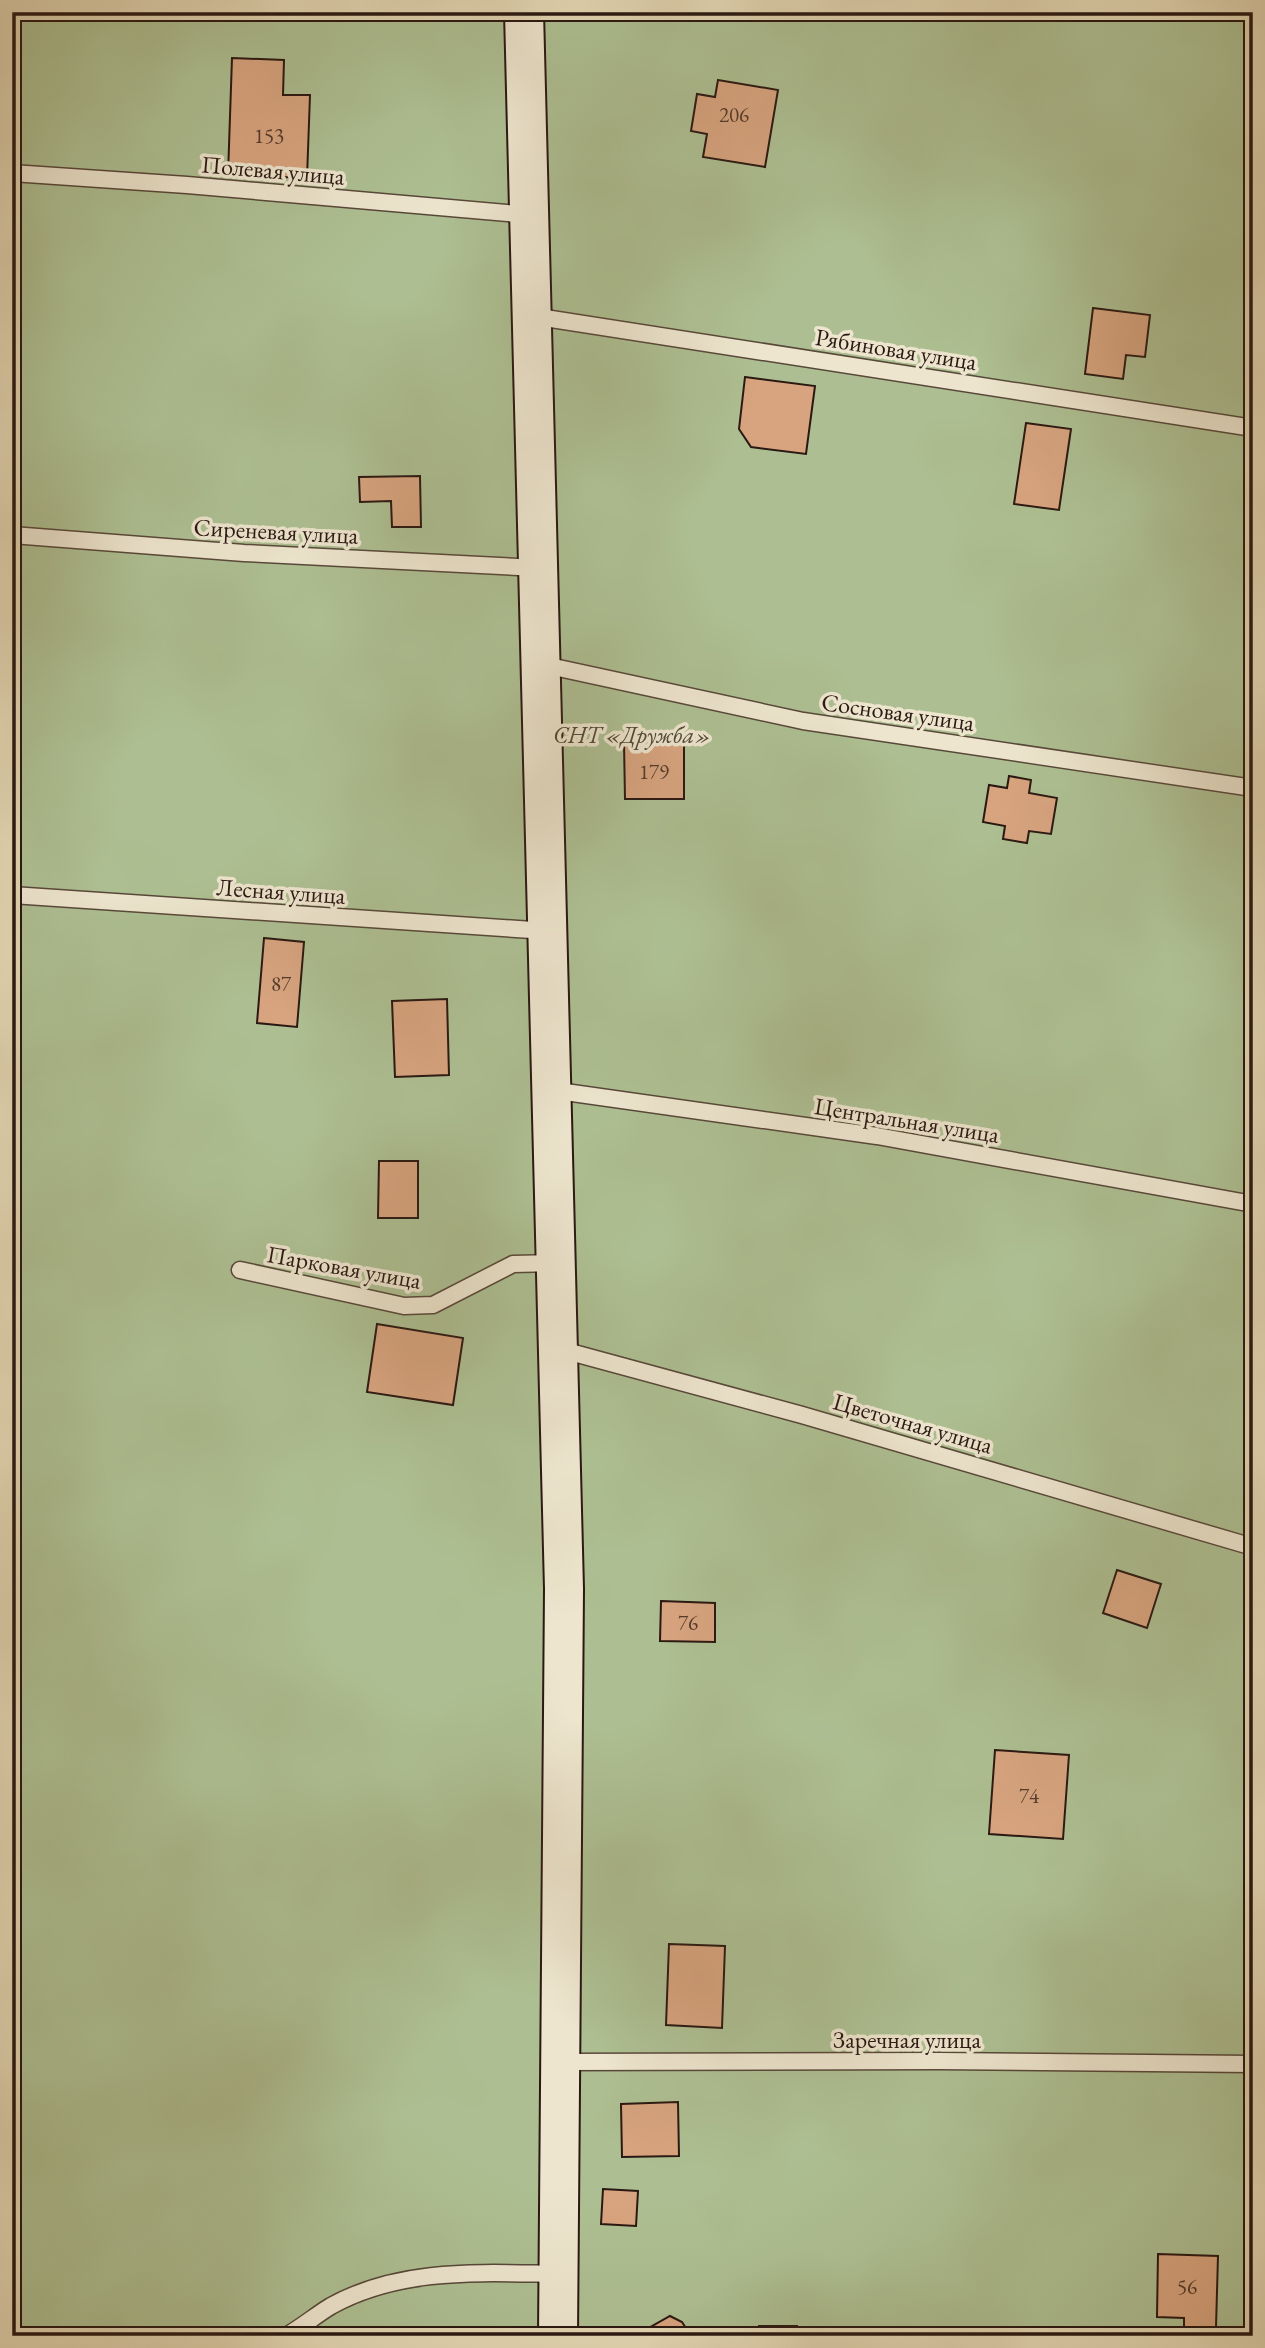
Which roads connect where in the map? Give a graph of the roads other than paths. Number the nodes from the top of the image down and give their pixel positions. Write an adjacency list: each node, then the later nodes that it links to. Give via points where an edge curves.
1 (524, 12): 3 (street)
2 (12, 173): 3 (lane, Полевая улица)
3 (529, 215): 4 (street)
4 (531, 316): 5 (lane, Рябиновая улица); 7 (street)
5 (1253, 428)
6 (12, 535): 7 (lane, Сиреневая улица)
7 (538, 568): 8 (street)
8 (540, 664): 9 (lane, Сосновая улица, via 803,721); 11 (street)
9 (1253, 788)
10 (12, 895): 11 (lane, Лесная улица)
11 (547, 931): 12 (street)
12 (551, 1090): 13 (lane, Центральная улица, via 877,1136); 14 (street)
13 (1253, 1204)
14 (556, 1263): 15 (lane, Парковая улица, via 513,1264 433,1305 404,1306); 16 (street)
15 (240, 1270)
16 (559, 1349): 17 (lane, Цветочная улица); 18 (street, via 564,1589)
17 (1253, 1546)
18 (561, 2062): 19 (lane, Заречная улица); 20 (street)
19 (1253, 2064)
20 (559, 2274): 21 (lane, via 432,2274 363,2292 331,2306); 22 (street)
21 (286, 2336)
22 (558, 2336)

